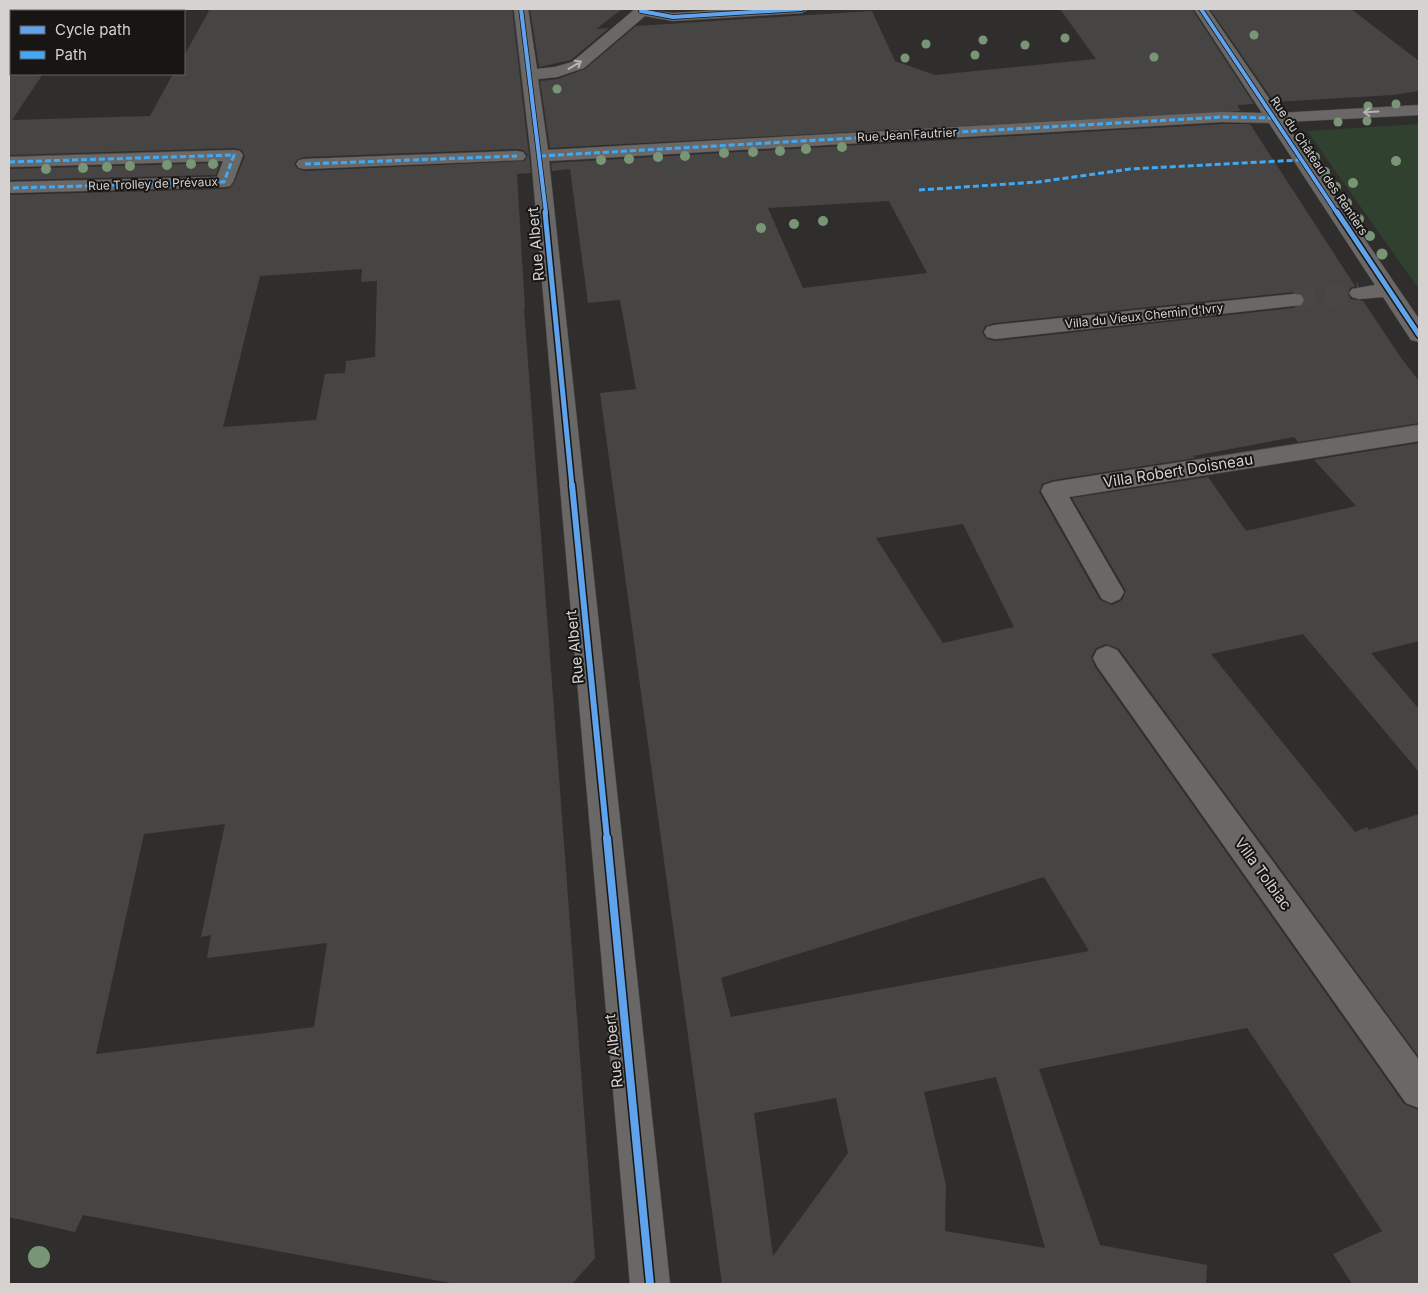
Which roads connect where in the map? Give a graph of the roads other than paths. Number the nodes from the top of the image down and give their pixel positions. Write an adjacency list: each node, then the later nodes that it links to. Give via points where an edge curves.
1 (521, 9): 5 (street, Rue Albert)
2 (802, 9): 4 (street, via 672,17)
3 (1201, 9): 7 (street, Rue du Château des Rentiers)
4 (642, 10): 5 (street, one-way to 4, via 558,72 578,64)
5 (528, 75): 9 (street, Rue Albert)
6 (1419, 110): 7 (street, Rue Jean Fautrier, one-way to 7)
7 (1274, 118): 9 (street, Rue Jean Fautrier, via 1222,117); 13 (street, Rue du Château des Rentiers)
8 (517, 156): 11 (street)
9 (540, 156): 22 (street, Rue Albert)
10 (9, 162): 12 (street, Rue Trolley de Prévaux, via 234,155 224,182)
11 (305, 164)
12 (9, 188)
13 (1388, 290): 14 (street); 17 (street, Rue du Château des Rentiers)
14 (1359, 293)
15 (1294, 300): 16 (street, Villa du Vieux Chemin d'Ivry)
16 (995, 332)
17 (1419, 335)
18 (1419, 432): 19 (street, Villa Robert Doisneau, via 1053,491)
19 (1111, 592)
20 (1107, 658): 21 (street, Villa Tolbiac)
21 (1419, 1090)
22 (650, 1284)

